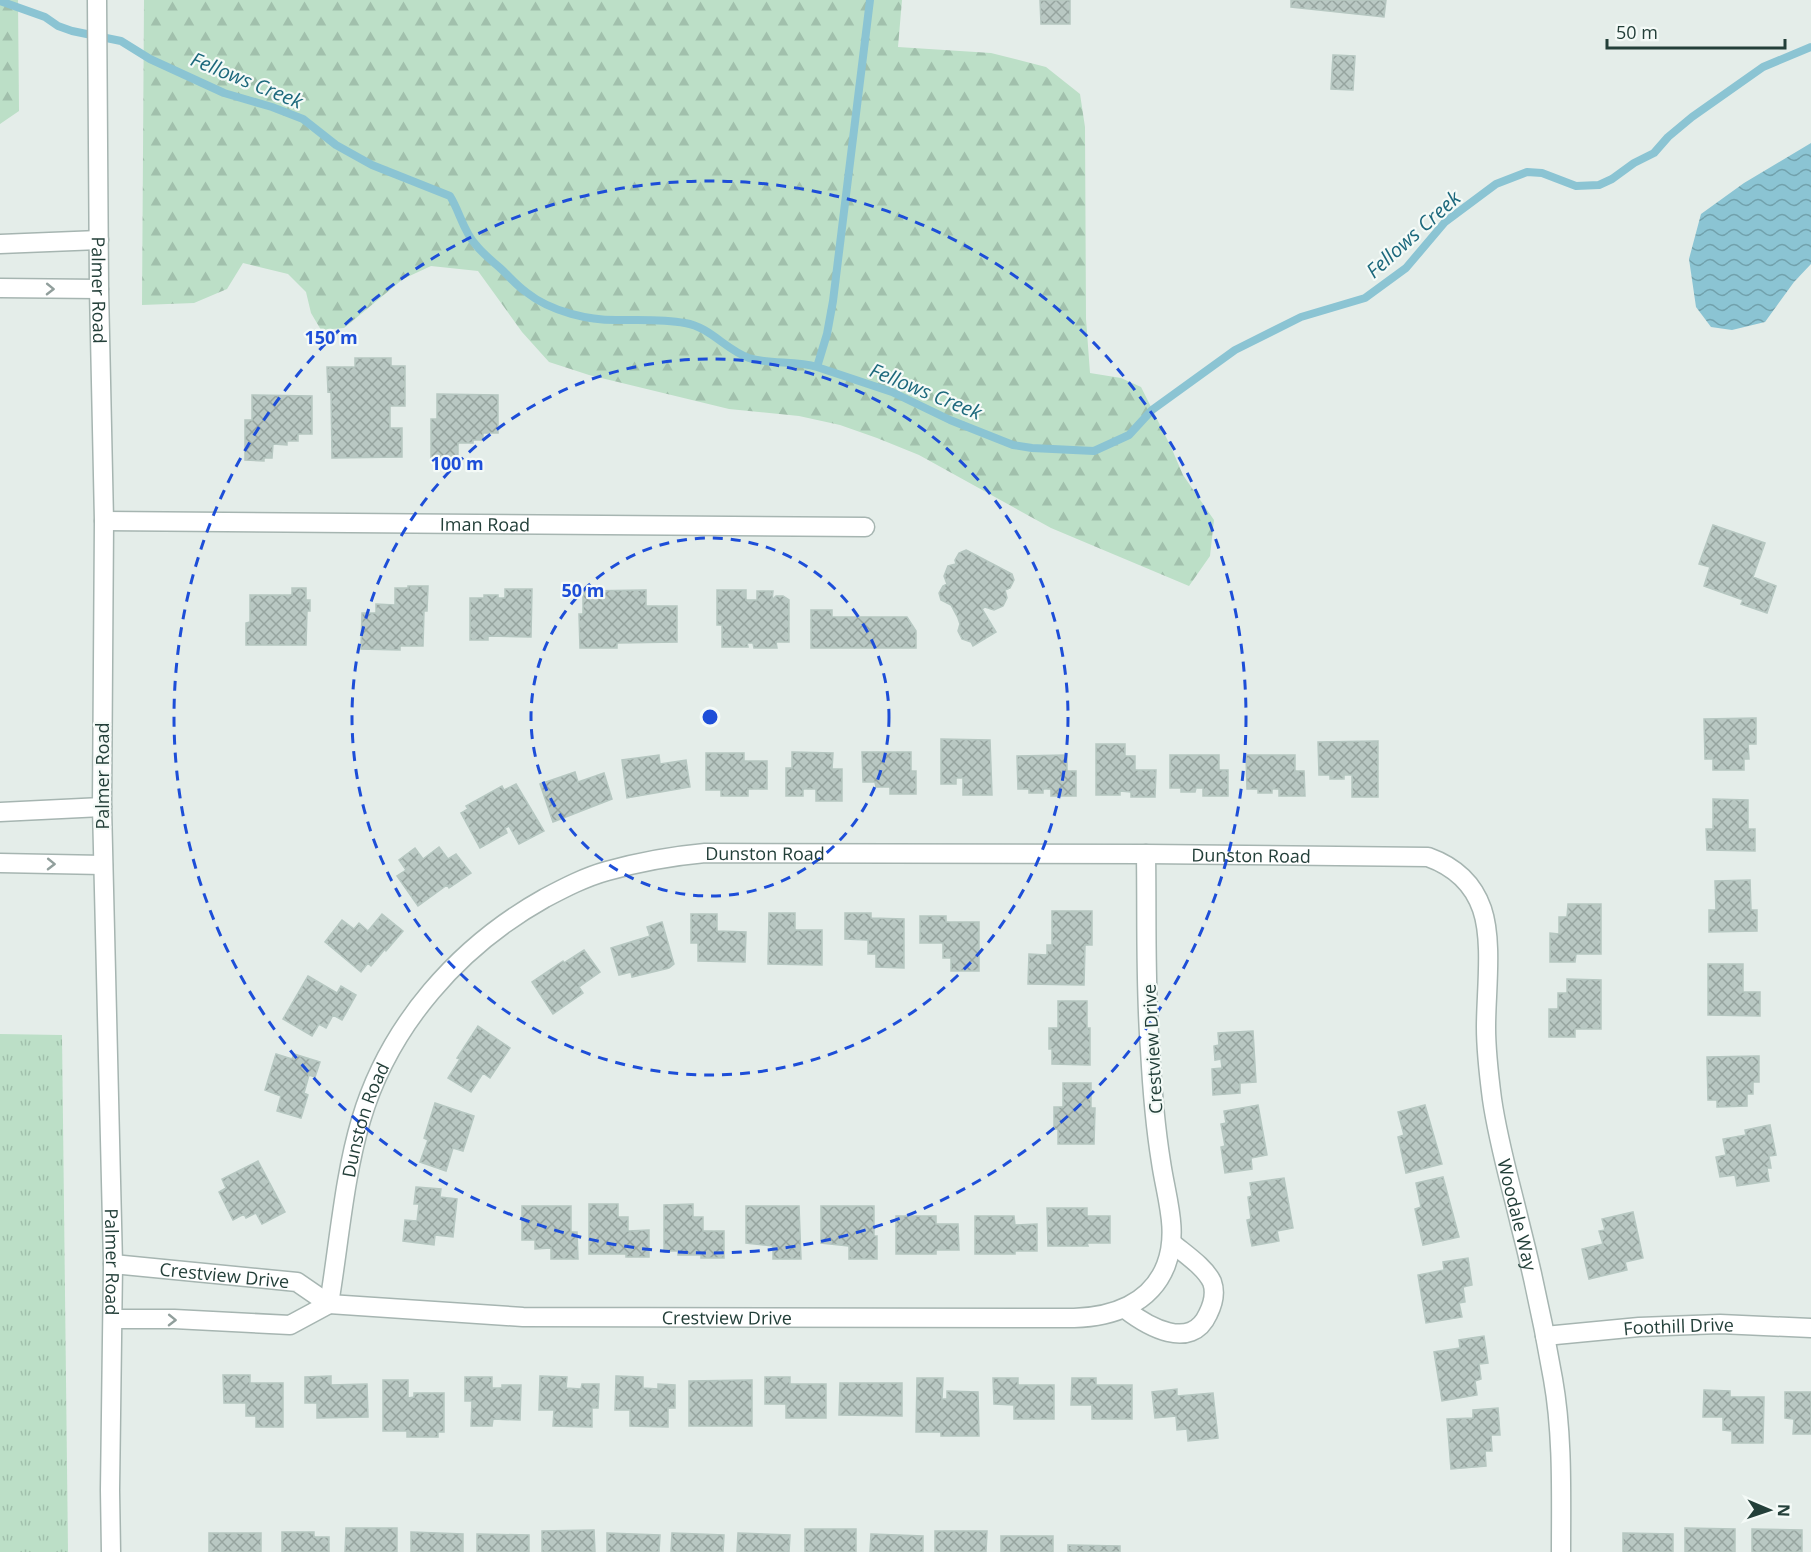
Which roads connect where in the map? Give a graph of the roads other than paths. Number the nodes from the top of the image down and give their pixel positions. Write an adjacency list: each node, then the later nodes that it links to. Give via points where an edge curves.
1 (97, 5): 2 (street, Palmer Road)
2 (99, 240): 3 (street); 5 (street, Palmer Road)
3 (0, 244)
4 (0, 288): 5 (street, one-way to 5)
5 (99, 289): 6 (street, Palmer Road)
6 (105, 521): 7 (street, Iman Road); 8 (street, Palmer Road)
7 (865, 527)
8 (102, 807): 9 (street); 12 (street, Palmer Road)
9 (0, 812)
10 (1146, 854): 13 (street, Dunston Road, via 1428,857); 14 (street, Crestview Drive, via 1149,1048); 16 (street, Dunston Road, via 705,853 605,871 565,887 503,925 456,963 432,989 388,1056 369,1095 356,1141)
11 (0, 862): 12 (street, one-way to 12)
12 (103, 865): 15 (street, Palmer Road)
13 (1465, 880): 20 (street, Woodale Way, via 1486,921 1486,1030 1492,1097)
14 (1172, 1243): 17 (street, Crestview Drive, via 1166,1266 1156,1282 1145,1296); 17 (street, via 1212,1282 1213,1303 1206,1319 1193,1331 1177,1334 1150,1325)
15 (113, 1264): 16 (street, Crestview Drive, via 297,1281); 18 (street, Palmer Road)
16 (329, 1304): 17 (street, Crestview Drive, via 523,1317 1074,1318 1104,1316); 18 (street, one-way to 16, via 290,1325)
17 (1125, 1309)
18 (113, 1319): 21 (street, Palmer Road)
19 (1811, 1328): 20 (street, Foothill Drive, via 1639,1327)
20 (1545, 1336): 22 (street, Woodale Way, via 1554,1382 1562,1477)
21 (111, 1552)
22 (1561, 1552)

